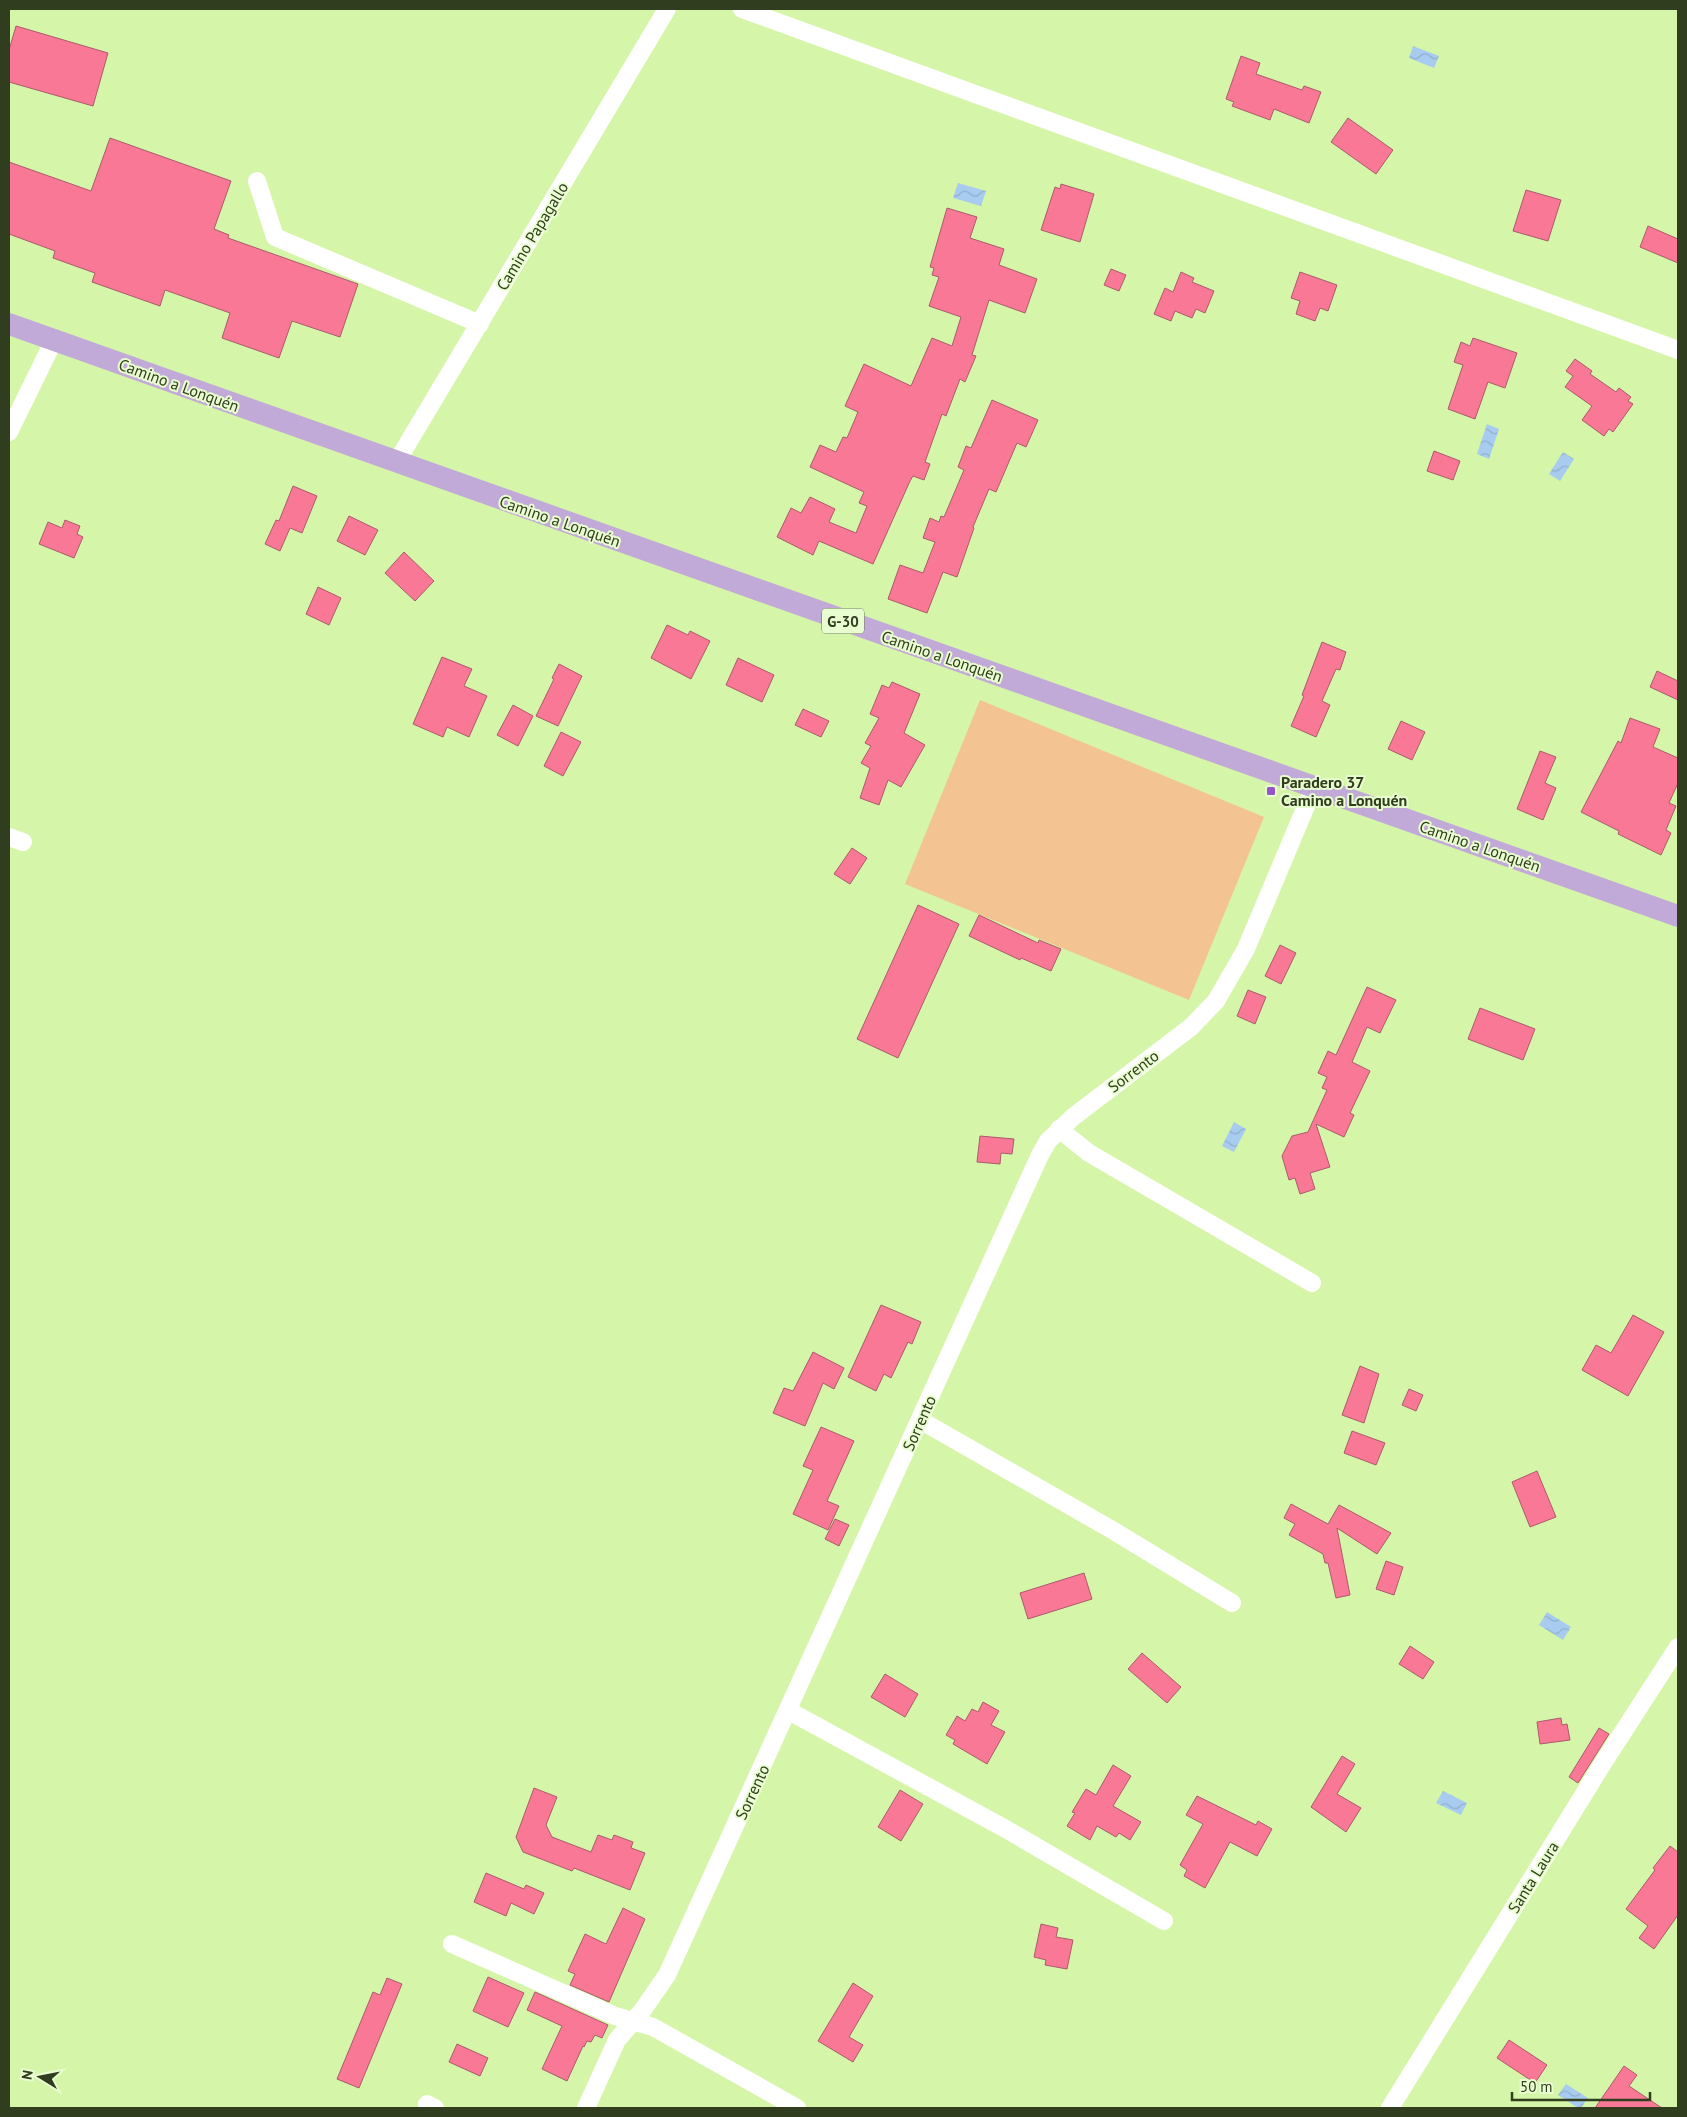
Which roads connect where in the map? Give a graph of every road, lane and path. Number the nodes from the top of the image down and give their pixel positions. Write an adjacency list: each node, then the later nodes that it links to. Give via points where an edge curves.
1 (667, 9): 5 (street, Camino Papagallo)
2 (742, 9): 7 (street)
3 (257, 181): 5 (street, via 274,237)
4 (9, 324): 6 (main road, Camino a Lonquén / G-30)
5 (480, 324): 9 (street, Camino Papagallo)
6 (54, 340): 8 (street); 9 (main road, Camino a Lonquén / G-30)
7 (1678, 350)
8 (9, 432)
9 (396, 463): 10 (main road, Camino a Lonquén / G-30)
10 (1314, 787): 11 (main road, Camino a Lonquén / G-30); 12 (street, Sorrento, via 1246,949 1216,1001 1191,1027)
11 (1678, 916)
12 (1060, 1129): 13 (street, via 1089,1153); 14 (street, Sorrento, via 1040,1155)
13 (1312, 1283)
14 (920, 1420): 15 (street); 17 (street, Sorrento)
15 (1232, 1602)
16 (1678, 1647): 23 (street, Santa Laura)
17 (789, 1711): 18 (street, via 1004,1828); 20 (street, Sorrento, via 667,1975)
18 (1164, 1921)
19 (452, 1944): 20 (street)
20 (633, 2021): 21 (street, Sorrento, via 617,2040); 22 (street, via 653,2027)
21 (586, 2108)
22 (797, 2108)
23 (1390, 2108)

